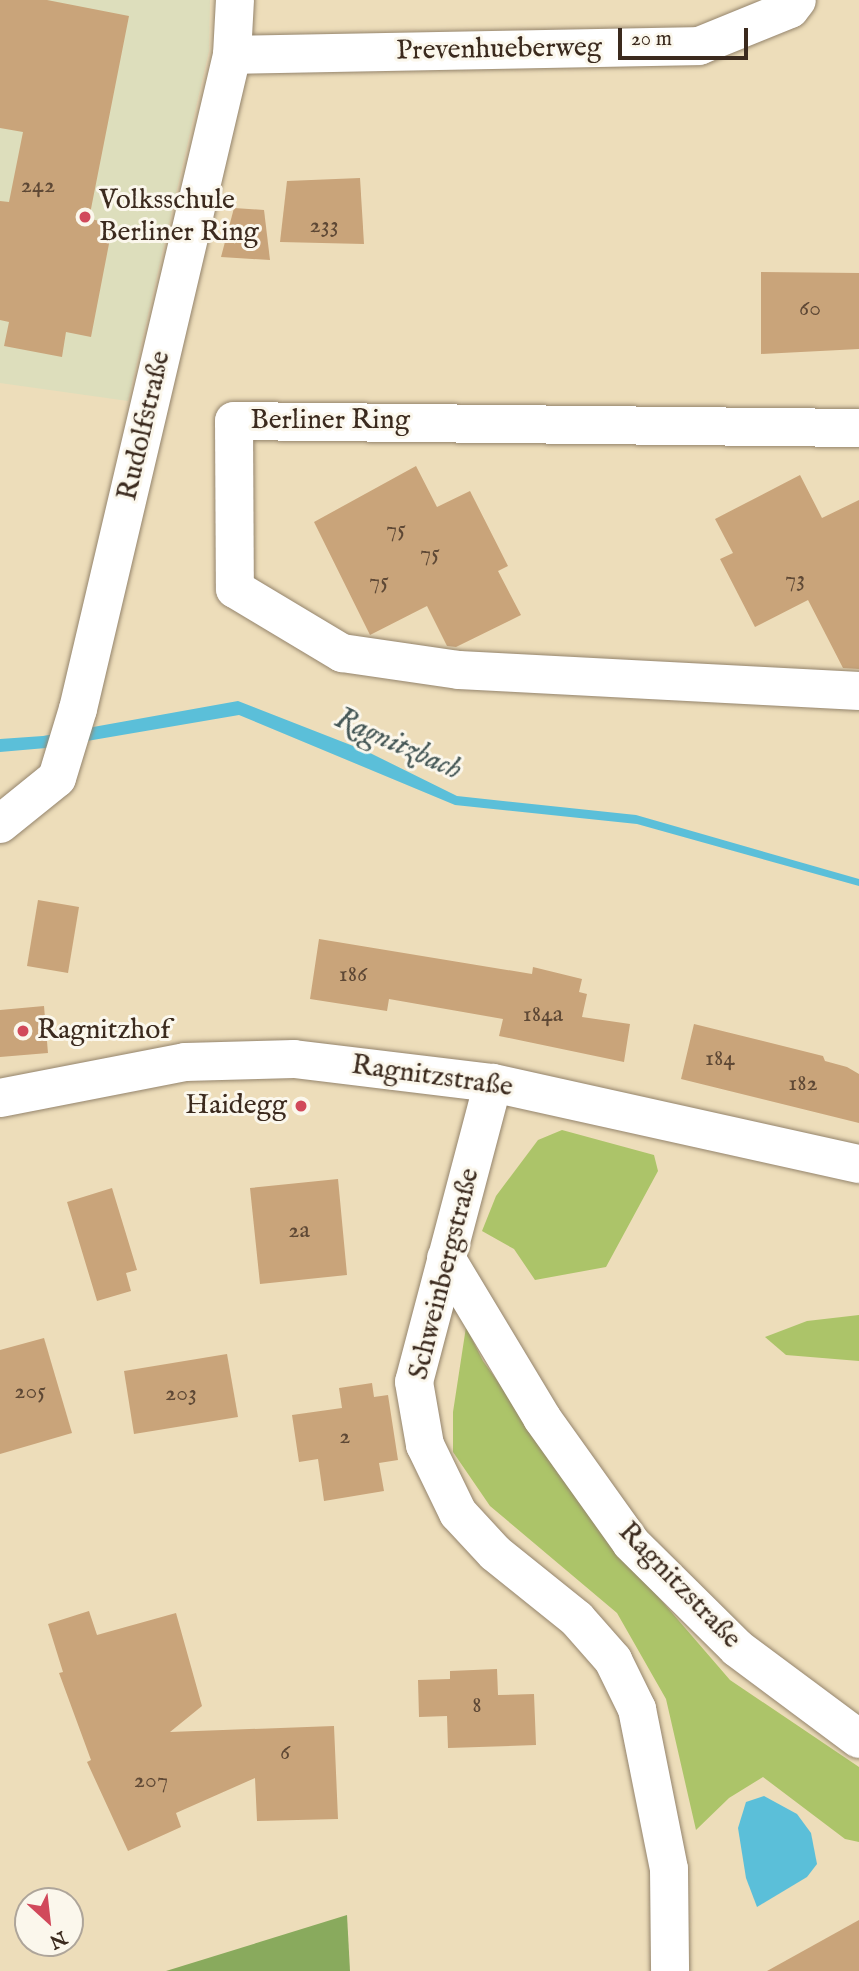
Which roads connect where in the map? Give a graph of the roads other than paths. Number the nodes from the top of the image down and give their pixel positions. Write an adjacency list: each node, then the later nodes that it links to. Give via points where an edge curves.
1 (235, 0): 3 (street, Rudolfstraße)
2 (797, 0): 3 (street, Prevenhueberweg, via 790,9 699,47)
3 (232, 55): 6 (street, Rudolfstraße, via 78,709 57,778)
4 (859, 428): 5 (street, Berliner Ring, via 234,421 235,589 342,653 459,670)
5 (859, 691)
6 (0, 824)
7 (493, 1083): 8 (street, Ragnitzstraße, via 280,1059 185,1062); 9 (street, Ragnitzstraße); 10 (street, Schweinbergstraße)
8 (0, 1098)
9 (859, 1164)
10 (446, 1258): 11 (street, Ragnitzstraße, via 542,1418 631,1543 737,1648); 12 (street, Schweinbergstraße, via 414,1382 425,1446 458,1513 495,1553 577,1619 613,1660 636,1709 669,1869)
11 (859, 1738)
12 (670, 1971)

